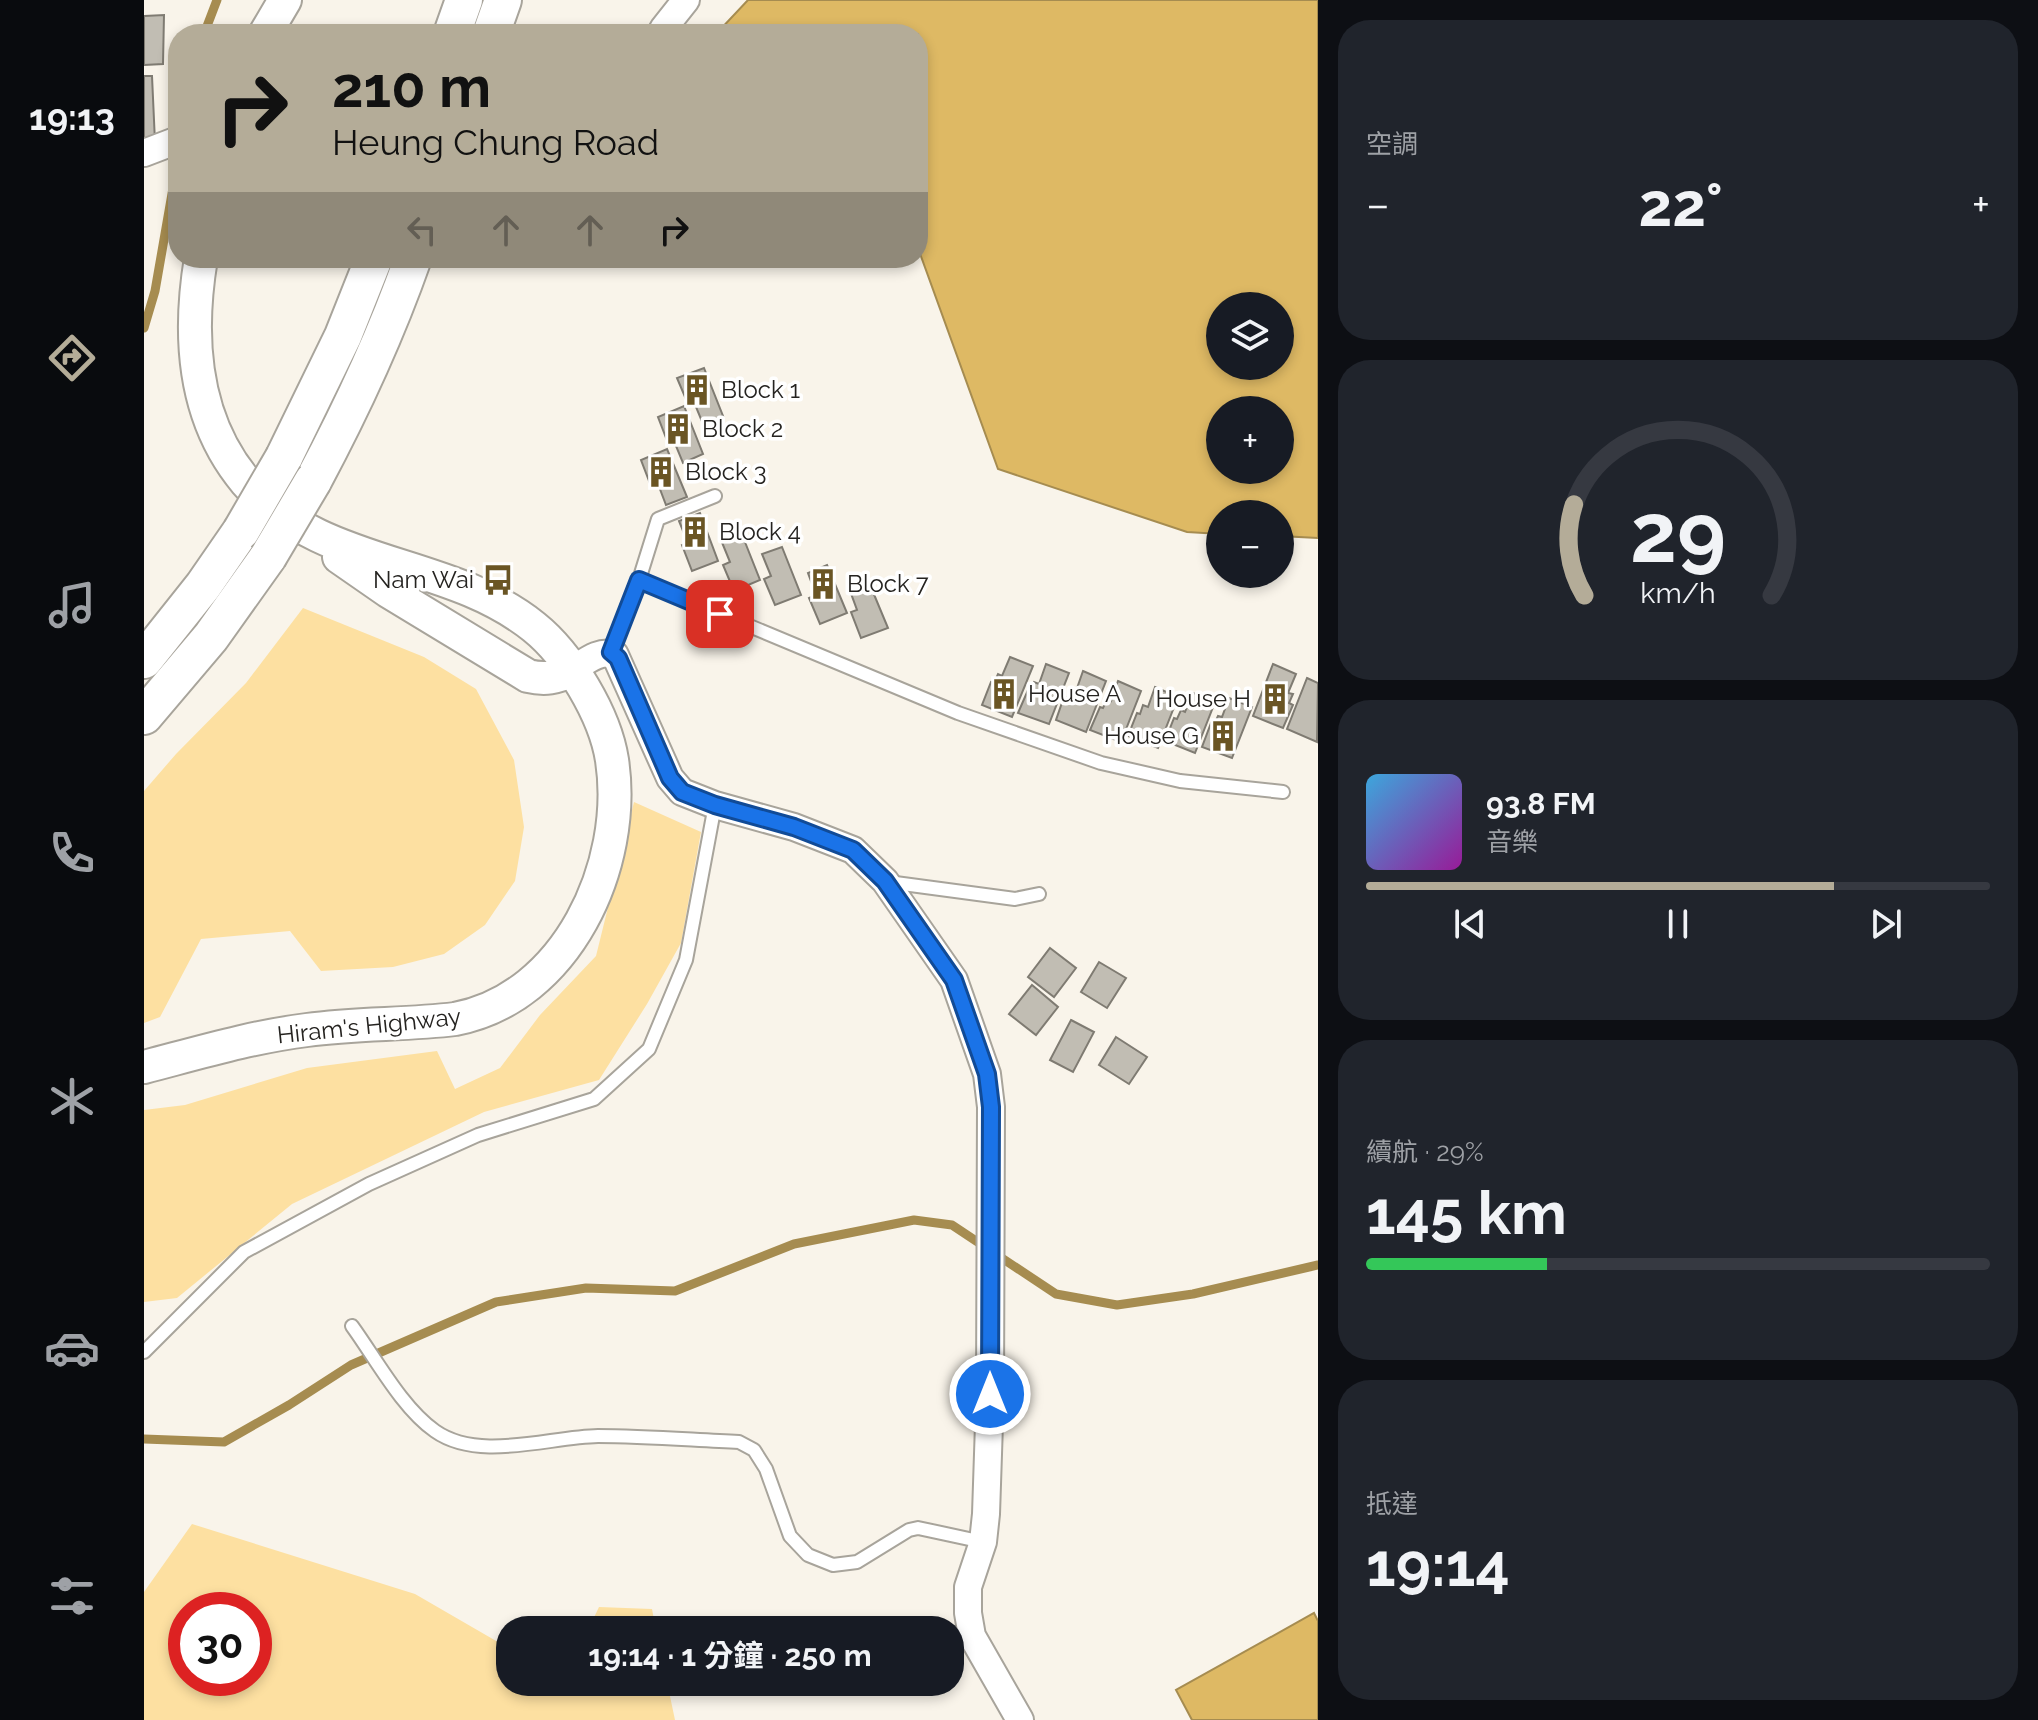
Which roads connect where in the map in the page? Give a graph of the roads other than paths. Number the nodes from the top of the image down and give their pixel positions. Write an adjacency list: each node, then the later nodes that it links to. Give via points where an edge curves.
1 (285, 0): 5 (street)
2 (464, 0): 6 (main road)
3 (503, 0): 7 (main road)
4 (686, 0): 8 (street)
5 (271, 24)
6 (456, 24)
7 (495, 24)
8 (667, 24)
9 (168, 144): 10 (street)
10 (144, 153)
11 (200, 268): 15 (street, Hiram's Highway, via 196,349 207,414 245,481)
12 (370, 268): 18 (main road, bridge, via 284,457 241,531)
13 (409, 268): 20 (main road, bridge, via 372,360 313,481 211,637)
14 (715, 496): 16 (lane, via 658,519)
15 (302, 529): 19 (street, Hiram's Highway, via 489,598 537,629); 19 (street, Hiram's Highway, via 388,591 516,669 540,679)
16 (639, 580): 17 (lane); 21 (lane, via 958,713 1101,763 1180,781)
17 (611, 652): 19 (street); 22 (street, via 670,778 682,792)
18 (144, 660)
19 (572, 670): 25 (street, Hiram's Highway, via 607,738 613,822 607,857 582,919 538,975 504,1002 473,1015 294,1031)
20 (144, 716)
21 (1283, 792)
22 (715, 805): 23 (street, via 853,850); 27 (lane, via 686,960 649,1049 594,1099 478,1135 369,1184 244,1252)
23 (885, 881): 24 (lane, via 1015,899); 28 (street, via 954,980 987,1074 990,1394)
24 (1039, 894)
25 (144, 1067)
26 (352, 1326): 28 (lane, via 414,1414 438,1434 468,1445 596,1436 739,1442 754,1450 766,1469 790,1536 808,1555 833,1565 857,1562 918,1528)
27 (144, 1352)
28 (983, 1542): 29 (street, via 968,1587 972,1636)
29 (1020, 1720)

